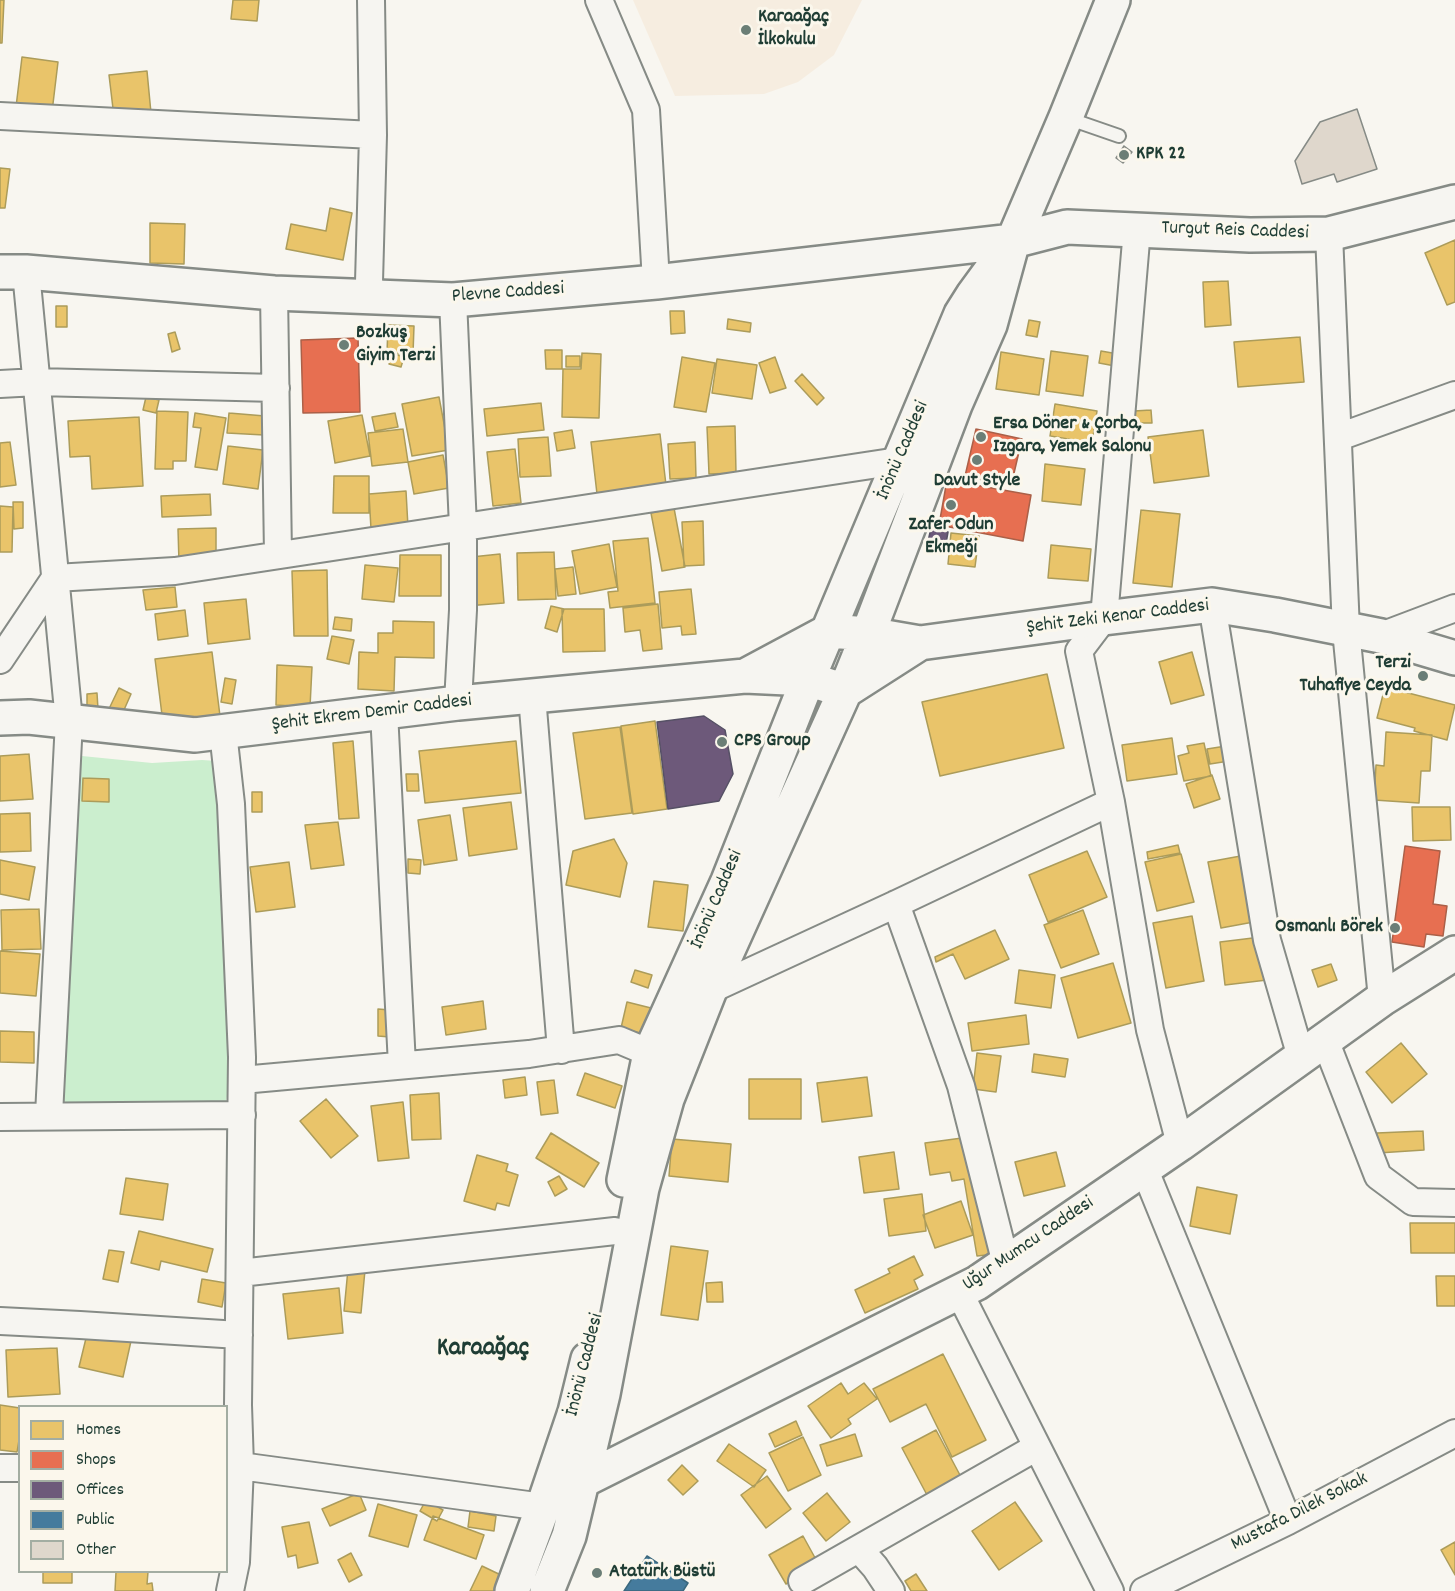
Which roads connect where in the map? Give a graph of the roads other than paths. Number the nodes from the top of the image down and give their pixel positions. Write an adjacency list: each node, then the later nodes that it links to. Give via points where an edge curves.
1 (371, 0): 6 (street)
2 (599, 0): 13 (street, via 646,110)
3 (1113, 0): 5 (street, İnönü Caddesi)
4 (0, 116): 6 (street)
5 (1066, 117): 7 (lane); 11 (street, İnönü Caddesi)
6 (373, 135): 15 (street, via 369,282)
7 (1119, 136)
8 (1455, 202): 10 (street, Turgut Reis Caddesi)
9 (1137, 229): 10 (street, Turgut Reis Caddesi, via 1250,235); 11 (street, Turgut Reis Caddesi, via 1067,227); 28 (street)
10 (1329, 234): 21 (street)
11 (1013, 241): 13 (street, Plevne Caddesi); 22 (street, İnönü Caddesi, via 961,314); 31 (street, İnönü Caddesi, via 990,326 955,405)
12 (13, 272): 14 (street, Plevne Caddesi); 17 (street)
13 (656, 282): 16 (street, Plevne Caddesi)
14 (274, 293): 15 (street, Plevne Caddesi); 19 (street)
15 (374, 297): 16 (street, Plevne Caddesi)
16 (453, 300): 23 (street)
17 (37, 381): 18 (street); 19 (street); 25 (street)
18 (0, 384)
19 (276, 388): 24 (street)
20 (1455, 395): 21 (street)
21 (1339, 437): 29 (street)
22 (898, 461): 23 (street); 30 (street, İnönü Caddesi)
23 (463, 527): 24 (street); 40 (street)
24 (278, 555): 25 (street, via 175,571)
25 (55, 578): 35 (street); 43 (street)
26 (1212, 605): 28 (street, Şehit Zeki Kenar Caddesi); 29 (street, Şehit Zeki Kenar Caddesi); 50 (street, via 1267,940)
27 (1455, 608): 32 (street)
28 (1104, 618): 33 (street, Şehit Zeki Kenar Caddesi); 45 (street, via 1079,651)
29 (1346, 630): 32 (street, Şehit Zeki Kenar Caddesi); 49 (street)
30 (829, 631): 31 (street); 36 (street); 37 (street, İnönü Caddesi)
31 (868, 634): 33 (street); 38 (street, İnönü Caddesi)
32 (1381, 636): 34 (street, Şehit Zeki Kenar Caddesi)
33 (920, 643): 38 (street)
34 (1455, 658)
35 (0, 660)
36 (745, 676): 37 (street); 39 (street, Şehit Ekrem Demir Caddesi)
37 (808, 679): 38 (street); 52 (street, İnönü Caddesi, via 728,881)
38 (845, 691): 48 (street, İnönü Caddesi)
39 (532, 696): 40 (street, Şehit Ekrem Demir Caddesi); 51 (street)
40 (458, 703): 41 (street, Şehit Ekrem Demir Caddesi)
41 (384, 712): 44 (street, Şehit Ekrem Demir Caddesi); 53 (street)
42 (0, 718): 43 (street, Şehit Ekrem Demir Caddesi)
43 (69, 721): 44 (street, Şehit Ekrem Demir Caddesi, via 195,735); 55 (street)
44 (223, 732): 54 (street, via 231,804)
45 (1111, 802): 46 (street); 58 (street, via 1150,1030)
46 (896, 904): 48 (street); 62 (street, via 961,1086)
47 (1453, 958): 49 (street, Uğur Mumcu Caddesi)
48 (710, 990): 72 (street, İnönü Caddesi, via 666,1099 642,1188 603,1394)
49 (1382, 999): 50 (street, Uğur Mumcu Caddesi)
50 (1313, 1048): 58 (street, Uğur Mumcu Caddesi); 60 (street, via 1378,1176 1413,1202)
51 (561, 1050): 52 (street, via 620,1040); 53 (street)
52 (650, 1053): 61 (street, İnönü Caddesi)
53 (402, 1065): 54 (street)
54 (242, 1080): 56 (street)
55 (49, 1115): 56 (street); 57 (street)
56 (242, 1115): 63 (street)
57 (0, 1117)
58 (1180, 1144): 59 (street, Uğur Mumcu Caddesi)
59 (1144, 1168): 62 (street, Uğur Mumcu Caddesi); 74 (street)
60 (1455, 1203)
61 (615, 1231): 63 (street); 73 (street, İnönü Caddesi, via 575,1412)
62 (1006, 1264): 64 (street, Uğur Mumcu Caddesi)
63 (240, 1273): 66 (street)
64 (958, 1292): 68 (street); 72 (street, Uğur Mumcu Caddesi)
65 (0, 1321): 66 (street)
66 (239, 1335): 69 (street)
67 (1455, 1433): 74 (street, Mustafa Dilek Sokak)
68 (1037, 1447): 75 (street); 81 (street)
69 (233, 1466): 73 (street); 77 (street, via 236,1562)
70 (0, 1468): 71 (street)
71 (18, 1468)
72 (582, 1481): 73 (street, Uğur Mumcu Caddesi); 79 (street, İnönü Caddesi, via 569,1536)
73 (543, 1507): 78 (street, İnönü Caddesi)
74 (1288, 1521): 82 (street, Mustafa Dilek Sokak)
75 (859, 1549): 76 (street); 80 (street)
76 (802, 1581)
77 (230, 1591)
78 (512, 1591)
79 (547, 1591)
80 (891, 1591)
81 (1110, 1591)
82 (1144, 1591)

